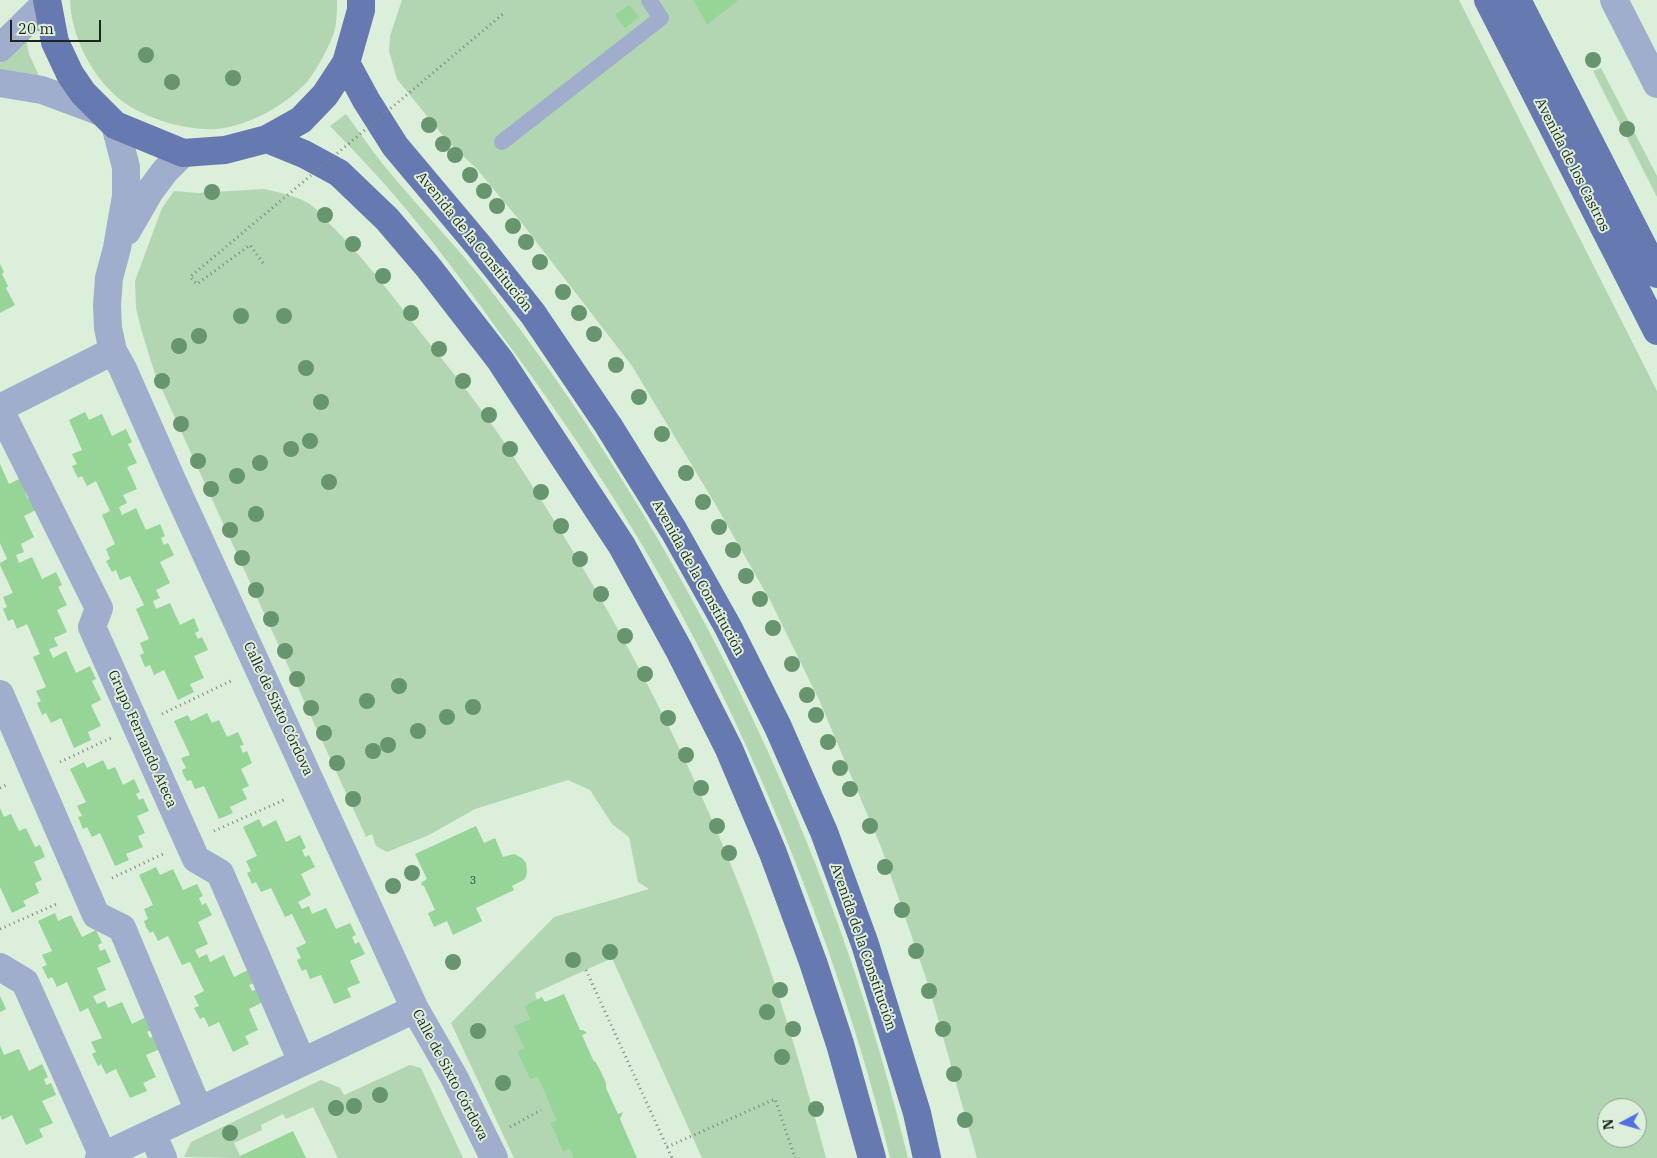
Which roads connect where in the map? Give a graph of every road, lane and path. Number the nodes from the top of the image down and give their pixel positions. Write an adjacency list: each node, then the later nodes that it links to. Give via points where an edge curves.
1 (649, 0): 14 (lane, via 661,18)
2 (1488, 0): 19 (main road, Avenida de los Castros)
3 (1614, 0): 11 (street)
4 (47, 1): 8 (street); 12 (main road, via 55,42 70,74)
5 (1522, 2): 18 (main road, Avenida de los Castros)
6 (364, 3): 9 (main road)
7 (503, 14): 17 (path, bridge, via 190,277 198,284 250,245)
8 (0, 48)
9 (346, 63): 13 (main road, via 326,95 301,120); 45 (main road, Avenida de la Constitución, via 395,146 533,314 674,530 728,627 778,727 827,841 865,944 917,1113)
10 (0, 84): 12 (street, via 42,90)
11 (1657, 84)
12 (108, 119): 15 (main road); 16 (street, Calle de Sixto Córdova, via 126,168 126,196)
13 (267, 139): 15 (main road, via 225,150); 44 (main road, via 339,173 386,219 428,267 500,360 622,546 729,749 774,853 840,1044)
14 (502, 142)
15 (183, 153): 16 (street, Calle de Sixto Córdova, via 150,191)
16 (118, 248): 20 (street, Calle de Sixto Córdova, via 109,278 107,305)
17 (263, 263)
18 (1657, 274)
19 (1657, 331)
20 (113, 351): 21 (street, Grupo Fernando Ateca); 32 (street, Calle de Sixto Córdova)
21 (0, 409): 24 (street, Grupo Fernando Ateca, via 99,608 92,628)
22 (224, 685): 24 (path)
23 (0, 694): 25 (street)
24 (127, 731): 25 (path); 27 (street, Grupo Fernando Ateca)
25 (35, 774): 28 (street)
26 (277, 802): 27 (path)
27 (177, 847): 28 (path); 33 (street, Grupo Fernando Ateca, via 220,873)
28 (76, 895): 29 (path); 35 (street, via 96,915 122,928)
29 (0, 929)
30 (0, 967): 39 (street, via 25,982)
31 (586, 970): 38 (path)
32 (415, 1009): 33 (street); 41 (street, Calle de Sixto Córdova, via 454,1077)
33 (302, 1062): 35 (street)
34 (541, 1110): 36 (path)
35 (199, 1111): 37 (street)
36 (509, 1127)
37 (152, 1134): 39 (street); 40 (street)
38 (667, 1147): 42 (path); 43 (path, via 775,1099)
39 (101, 1157)
40 (162, 1158)
41 (494, 1158)
42 (672, 1158)
43 (795, 1158)
44 (872, 1158)
45 (927, 1158)

